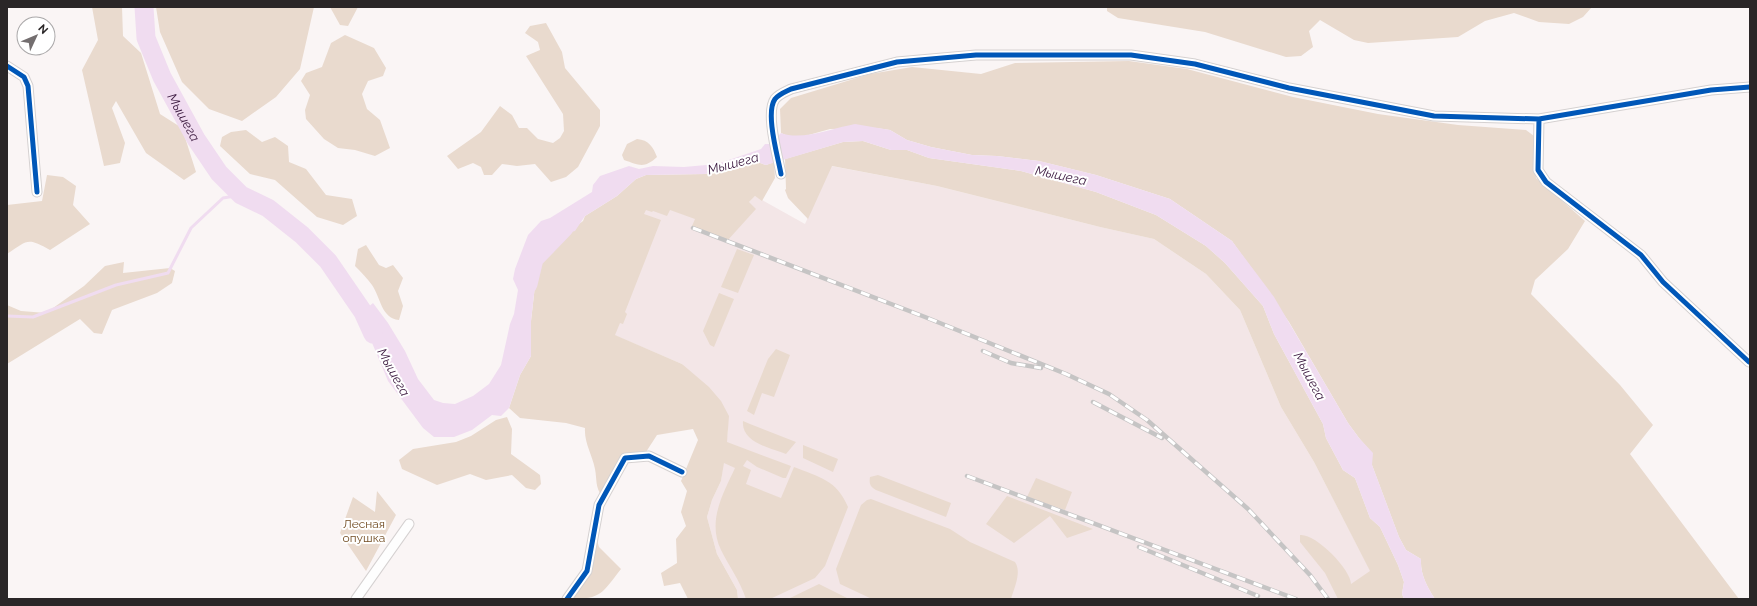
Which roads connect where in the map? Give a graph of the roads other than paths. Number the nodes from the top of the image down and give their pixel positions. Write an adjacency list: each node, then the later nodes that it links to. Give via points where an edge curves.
1 (7, 66): 5 (street, via 24,77 28,86)
2 (1750, 87): 3 (street, via 1711,90)
3 (1539, 119): 4 (street, via 1434,116 1289,88 1195,64 1131,55 976,54 898,62 791,89 781,94 774,100 771,112); 6 (street, via 1538,170 1546,182 1641,255 1663,282)
4 (781, 174)
5 (37, 192)
6 (1749, 362)
7 (682, 472): 10 (street, via 649,456 625,458 599,505 587,571)
8 (409, 524): 9 (street)
9 (356, 599)
10 (568, 599)

